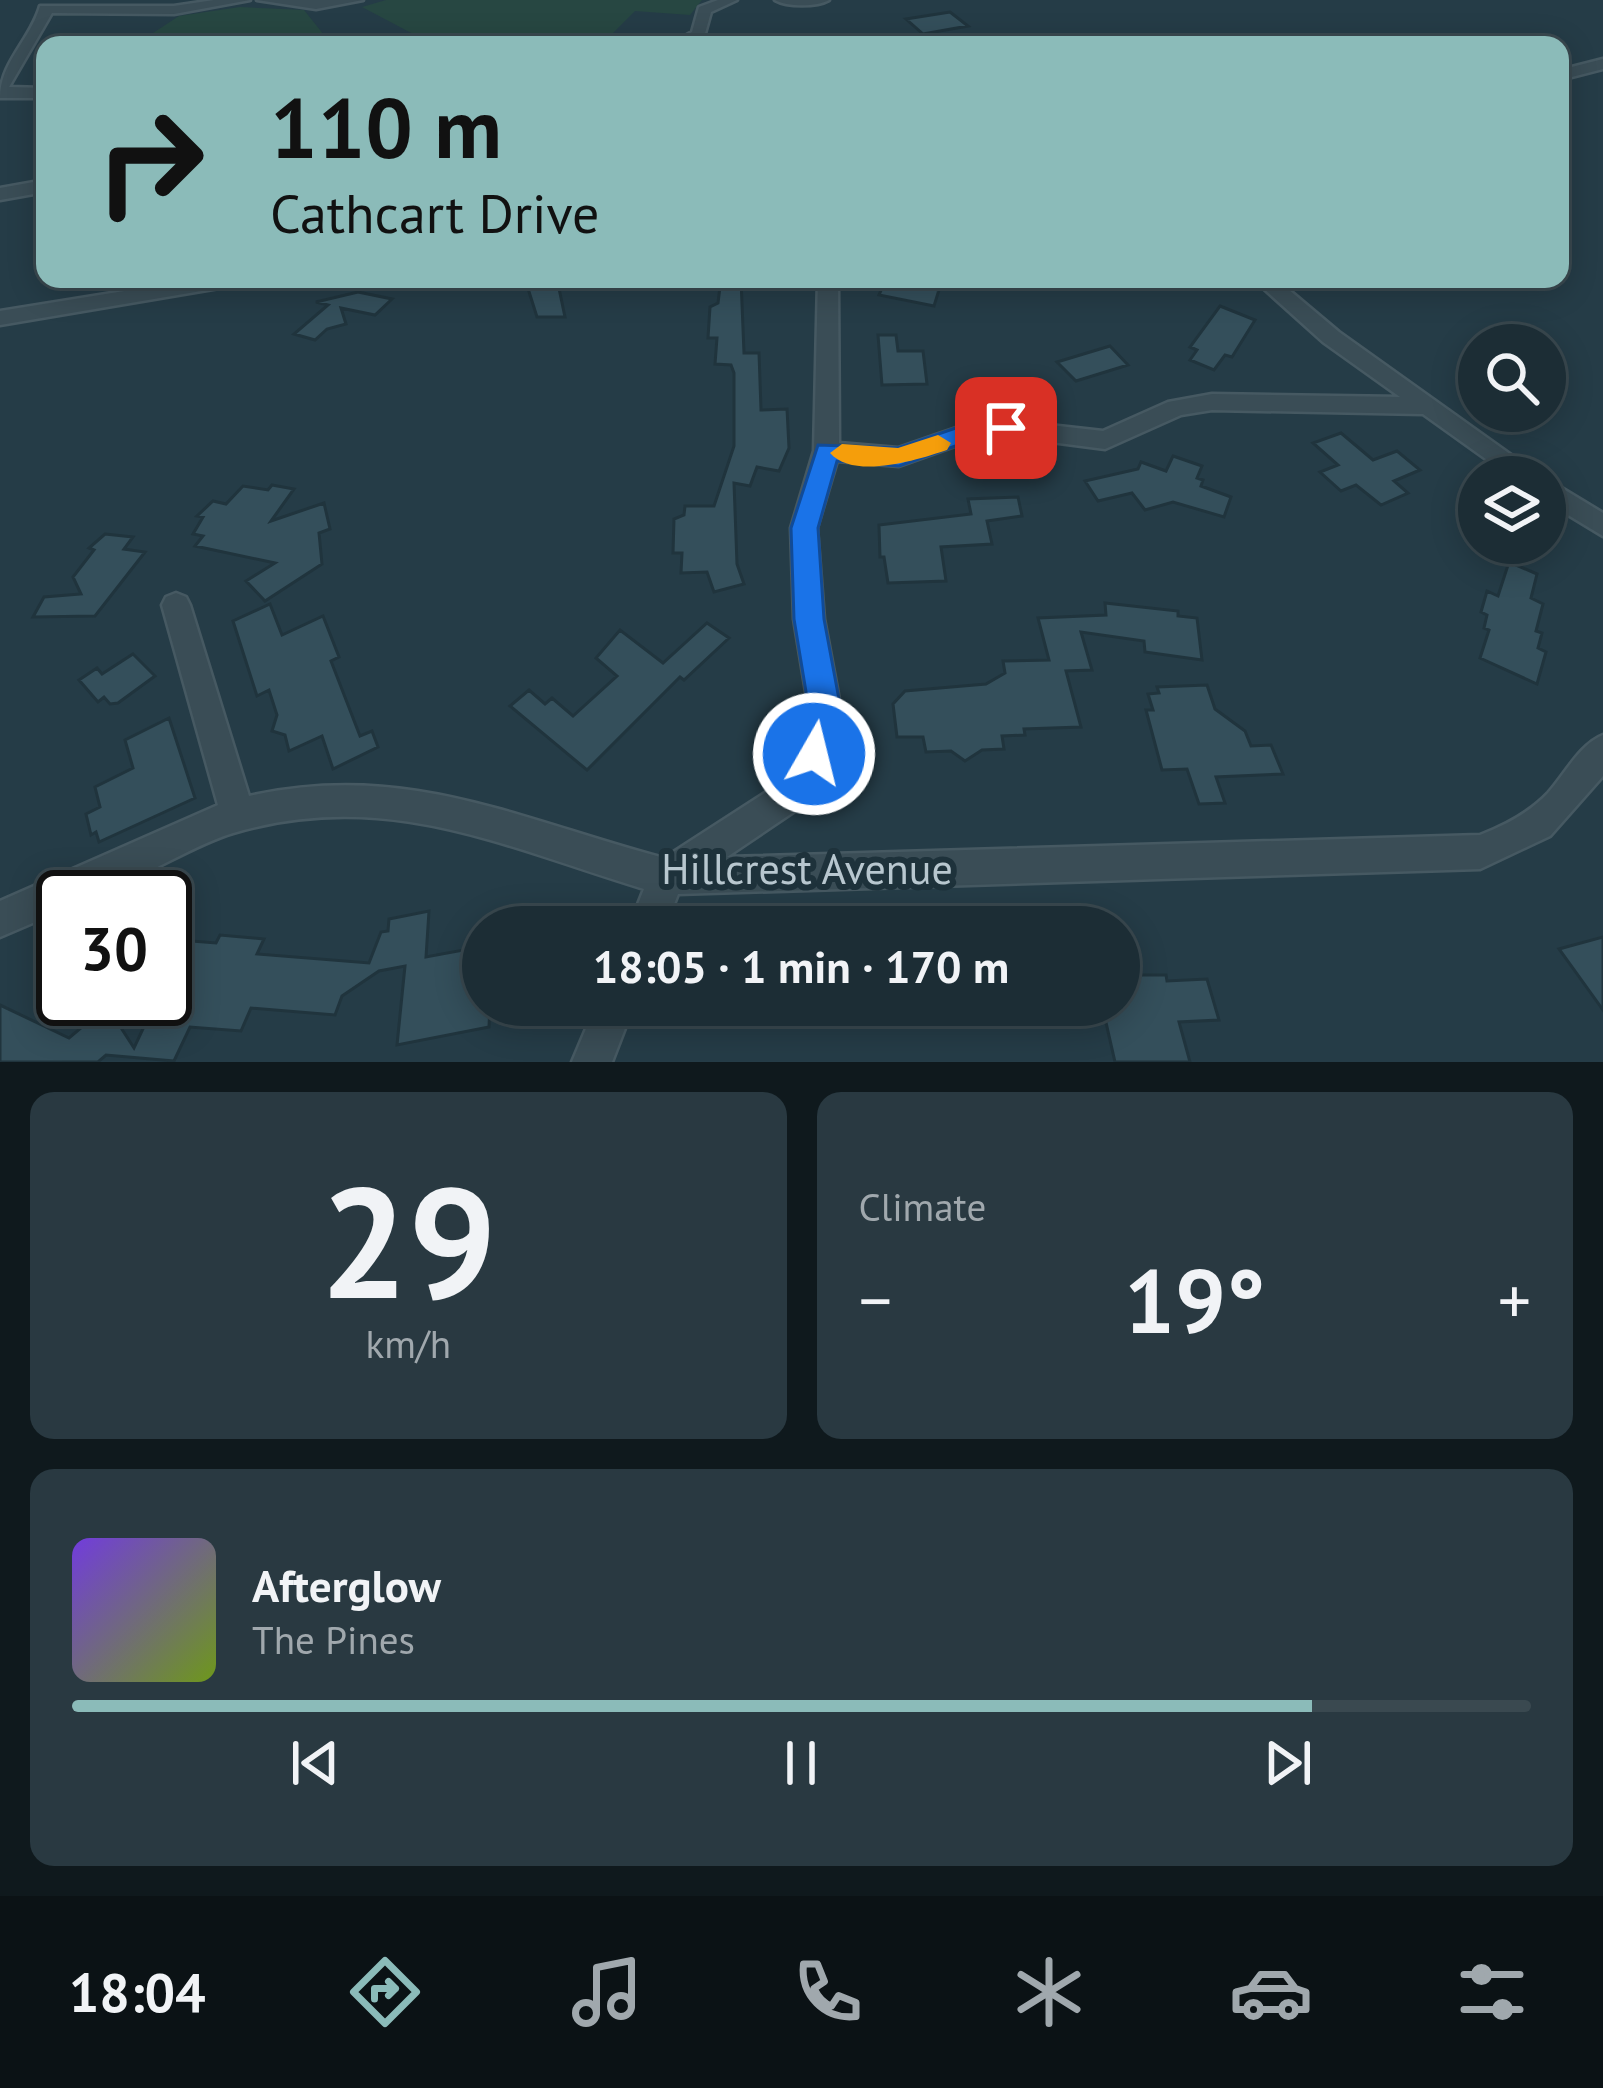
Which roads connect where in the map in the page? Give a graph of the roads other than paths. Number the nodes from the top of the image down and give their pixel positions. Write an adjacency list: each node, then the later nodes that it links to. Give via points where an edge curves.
1 (243, 0): 7 (street, via 174,10)
2 (264, 0): 3 (street)
3 (356, 0)
4 (730, 0): 8 (street, via 704,10)
5 (782, 0): 6 (street)
6 (822, 0)
7 (41, 4): 11 (street, via 44,20 2,87 16,97)
8 (695, 36)
9 (1603, 64): 10 (street)
10 (1569, 73)
11 (36, 95)
12 (36, 97): 13 (street)
13 (0, 115)
14 (36, 187): 15 (street)
15 (5, 192): 16 (street)
16 (36, 197)
17 (182, 288): 20 (street)
18 (828, 288): 22 (street)
19 (1274, 288): 21 (street)
20 (0, 318)
21 (1426, 406): 22 (street, via 1211,402 1176,408 1105,440 1006,428 973,430 899,457); 23 (street)
22 (827, 451): 29 (street, via 804,528 825,710 814,754 786,798)
23 (1499, 456)
24 (1566, 502): 25 (street)
25 (1603, 526)
26 (176, 605): 28 (street)
27 (1603, 750): 29 (street, Hillcrest Avenue, via 1547,823 1480,852)
28 (238, 815): 29 (street, Hillcrest Avenue, via 390,802 481,818); 31 (street, Hillcrest Avenue)
29 (667, 877): 30 (street)
30 (655, 906)
31 (0, 919)
32 (607, 1026): 33 (street)
33 (592, 1062)

